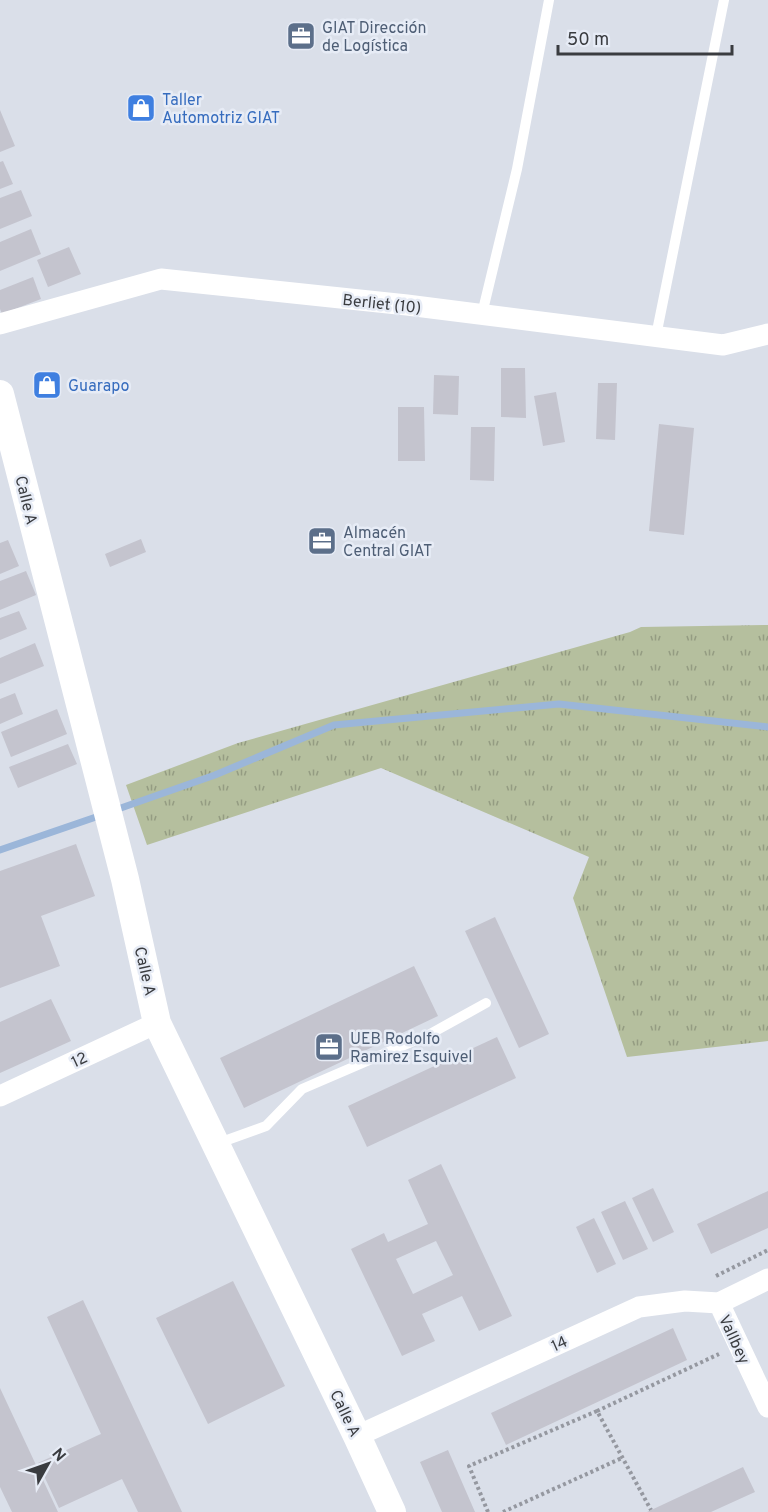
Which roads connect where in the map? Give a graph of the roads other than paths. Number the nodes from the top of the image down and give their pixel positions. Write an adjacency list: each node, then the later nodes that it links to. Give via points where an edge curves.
1 (549, 0): 3 (lane)
2 (724, 0): 6 (lane)
3 (482, 314): 4 (street, Berliet (10), via 160,279); 6 (street, Berliet (10))
4 (0, 324)
5 (768, 334): 6 (street, Berliet (10), via 723,345)
6 (656, 336)
7 (0, 394): 9 (street, Calle A, via 125,879)
8 (486, 1003): 11 (lane, via 430,1034 302,1089 267,1126)
9 (157, 1023): 10 (street, 12); 11 (street, Calle A)
10 (0, 1096)
11 (215, 1144): 15 (street, Calle A)
12 (768, 1279): 13 (street, 14)
13 (719, 1303): 14 (street, Vallbey); 15 (street, 14, via 685,1301 639,1307)
14 (768, 1407)
15 (357, 1436): 16 (street, Calle A)
16 (392, 1512)

